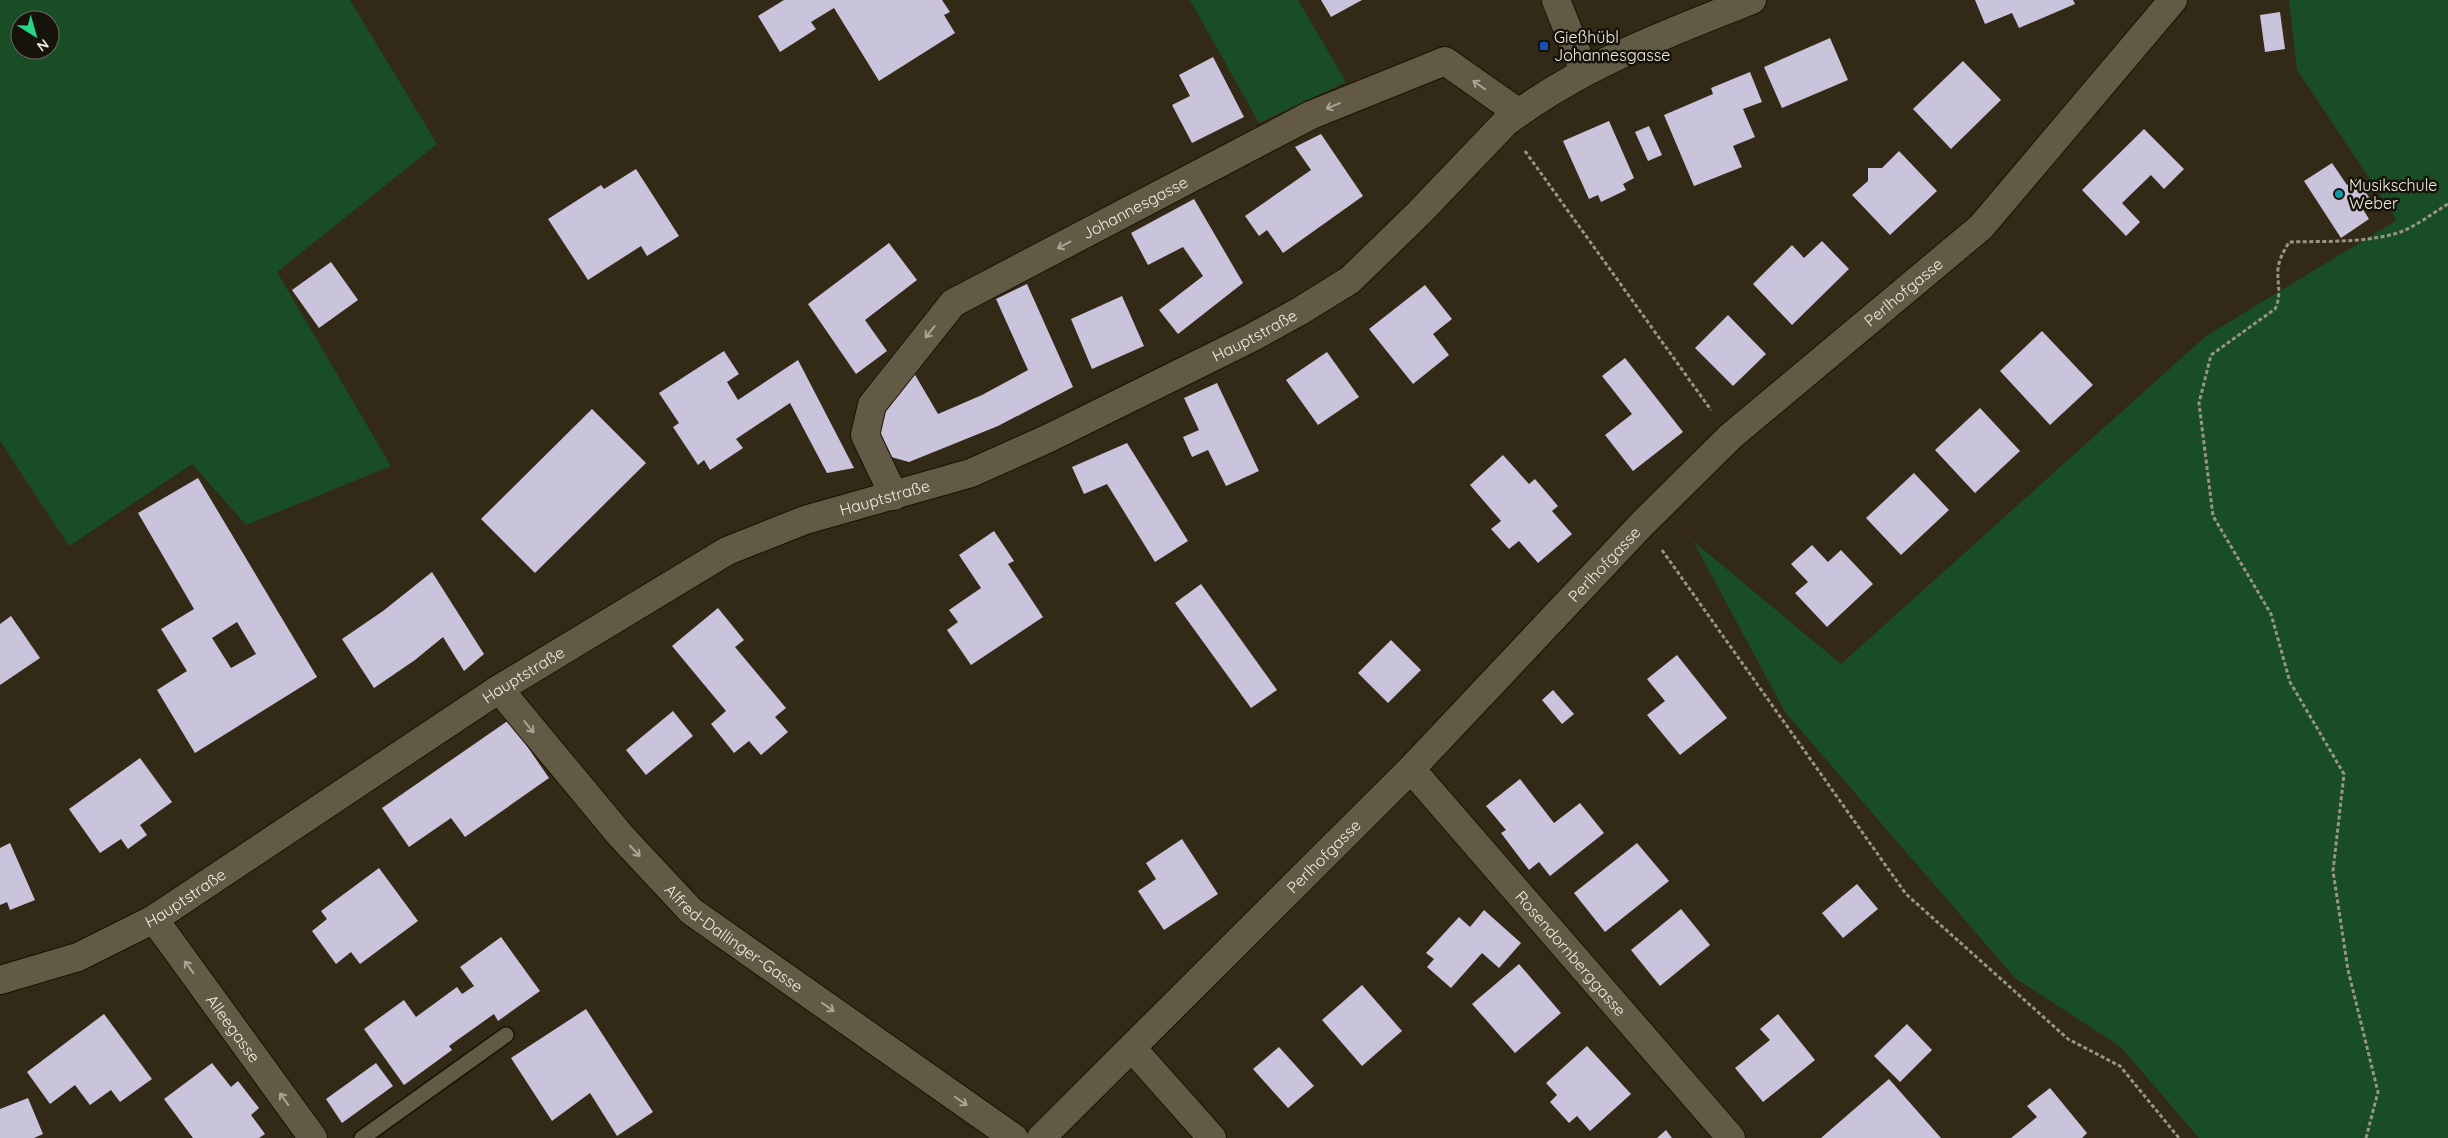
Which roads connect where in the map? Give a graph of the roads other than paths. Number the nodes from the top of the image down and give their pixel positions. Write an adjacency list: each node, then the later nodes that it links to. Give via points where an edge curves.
1 (1556, 0): 4 (street)
2 (1752, 0): 4 (street, Hauptstraße, via 1636,46)
3 (2173, 0): 8 (street, Perlhofgasse, via 1980,227 1731,436 1642,523)
4 (1584, 71): 5 (street, Hauptstraße)
5 (1512, 118): 6 (street, Hauptstraße, via 1350,280 1300,311 1049,438 970,473); 6 (street, Johannesgasse, one-way to 6, via 1446,61 1311,115 952,303 872,405 865,434)
6 (894, 496): 7 (street, Hauptstraße, via 805,520 727,551)
7 (499, 689): 9 (street, Hauptstraße); 16 (street, Alfred-Dallinger-Gasse, one-way to 16, via 620,836 691,911)
8 (1411, 769): 12 (street, Perlhofgasse); 19 (street, Rosendornberggasse)
9 (154, 919): 10 (street, Hauptstraße, via 78,956); 14 (street, Alleegasse, one-way to 9)
10 (0, 980)
11 (506, 1035): 15 (lane)
12 (1132, 1048): 13 (street); 17 (street, Perlhofgasse)
13 (1190, 1128): 18 (street)
14 (313, 1138)
15 (362, 1138)
16 (1014, 1138)
17 (1041, 1138)
18 (1212, 1138)
19 (1731, 1138)

